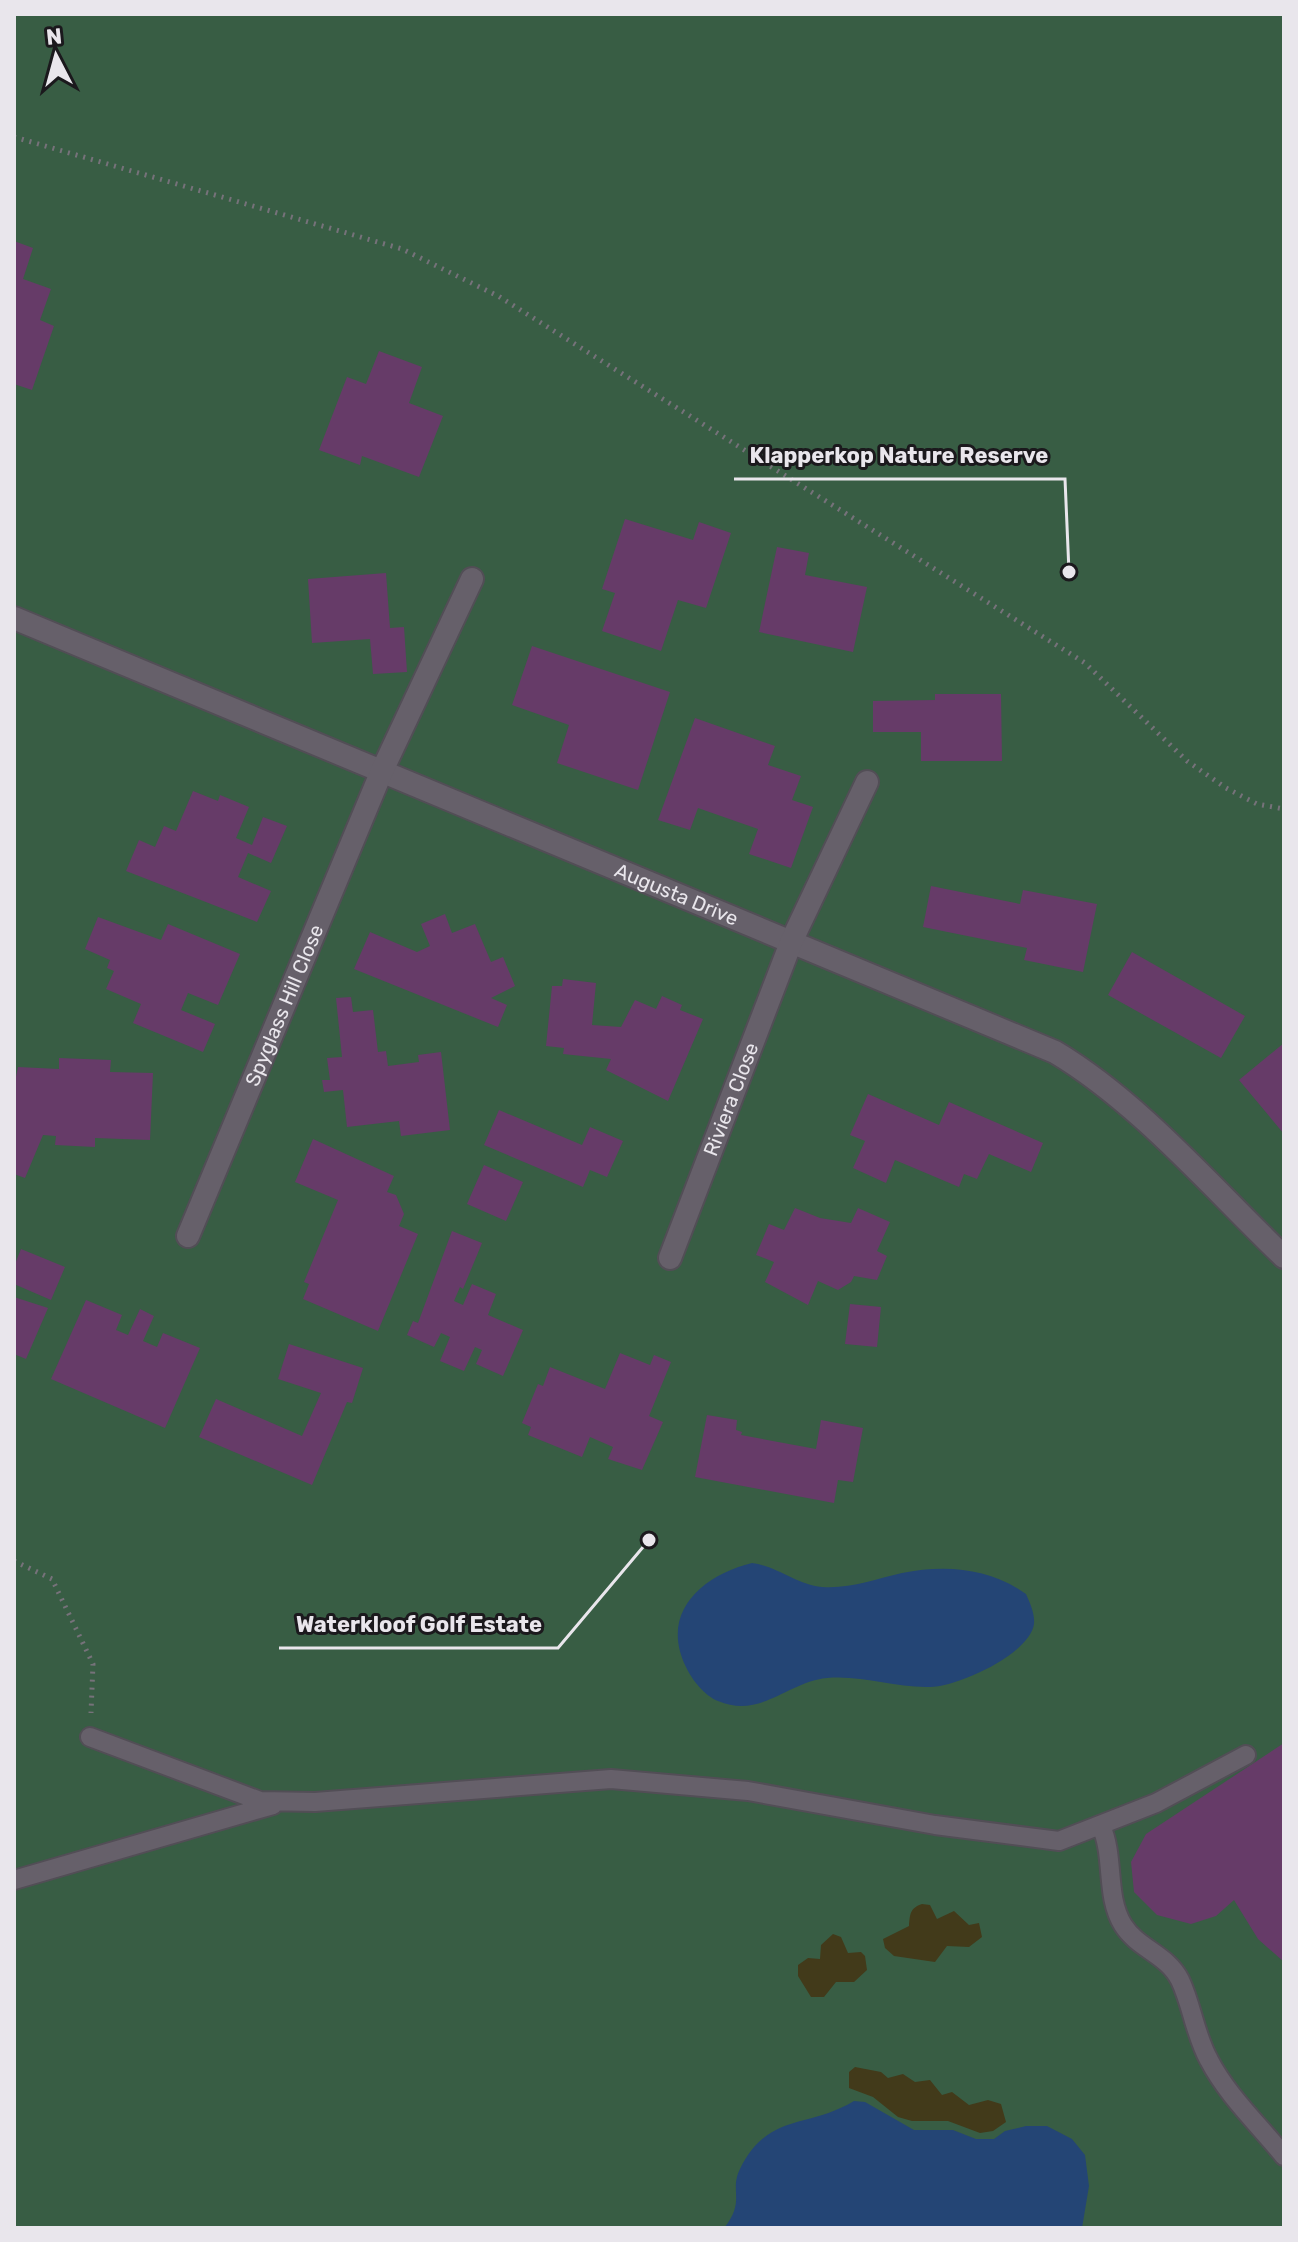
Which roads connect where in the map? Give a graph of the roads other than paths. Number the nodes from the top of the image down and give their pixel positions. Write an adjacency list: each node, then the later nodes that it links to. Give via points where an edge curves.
1 (472, 579): 3 (street, Spyglass Hill Close)
2 (14, 618): 3 (street, Augusta Drive)
3 (381, 773): 5 (street, Augusta Drive); 6 (street, Spyglass Hill Close)
4 (867, 782): 5 (street, Riviera Close)
5 (792, 940): 7 (street, Augusta Drive, via 1055,1052 1092,1073); 8 (street, Riviera Close)
6 (188, 1236)
7 (1284, 1257)
8 (670, 1258)
9 (90, 1737): 11 (lane, via 260,1801)
10 (1246, 1755): 12 (lane)
11 (280, 1803): 12 (lane, via 611,1779 748,1791 1059,1841); 13 (lane)
12 (1101, 1826): 14 (lane, via 1110,1845 1114,1901 1124,1926 1167,1960 1181,1981 1209,2060)
13 (14, 1880)
14 (1284, 2156)

